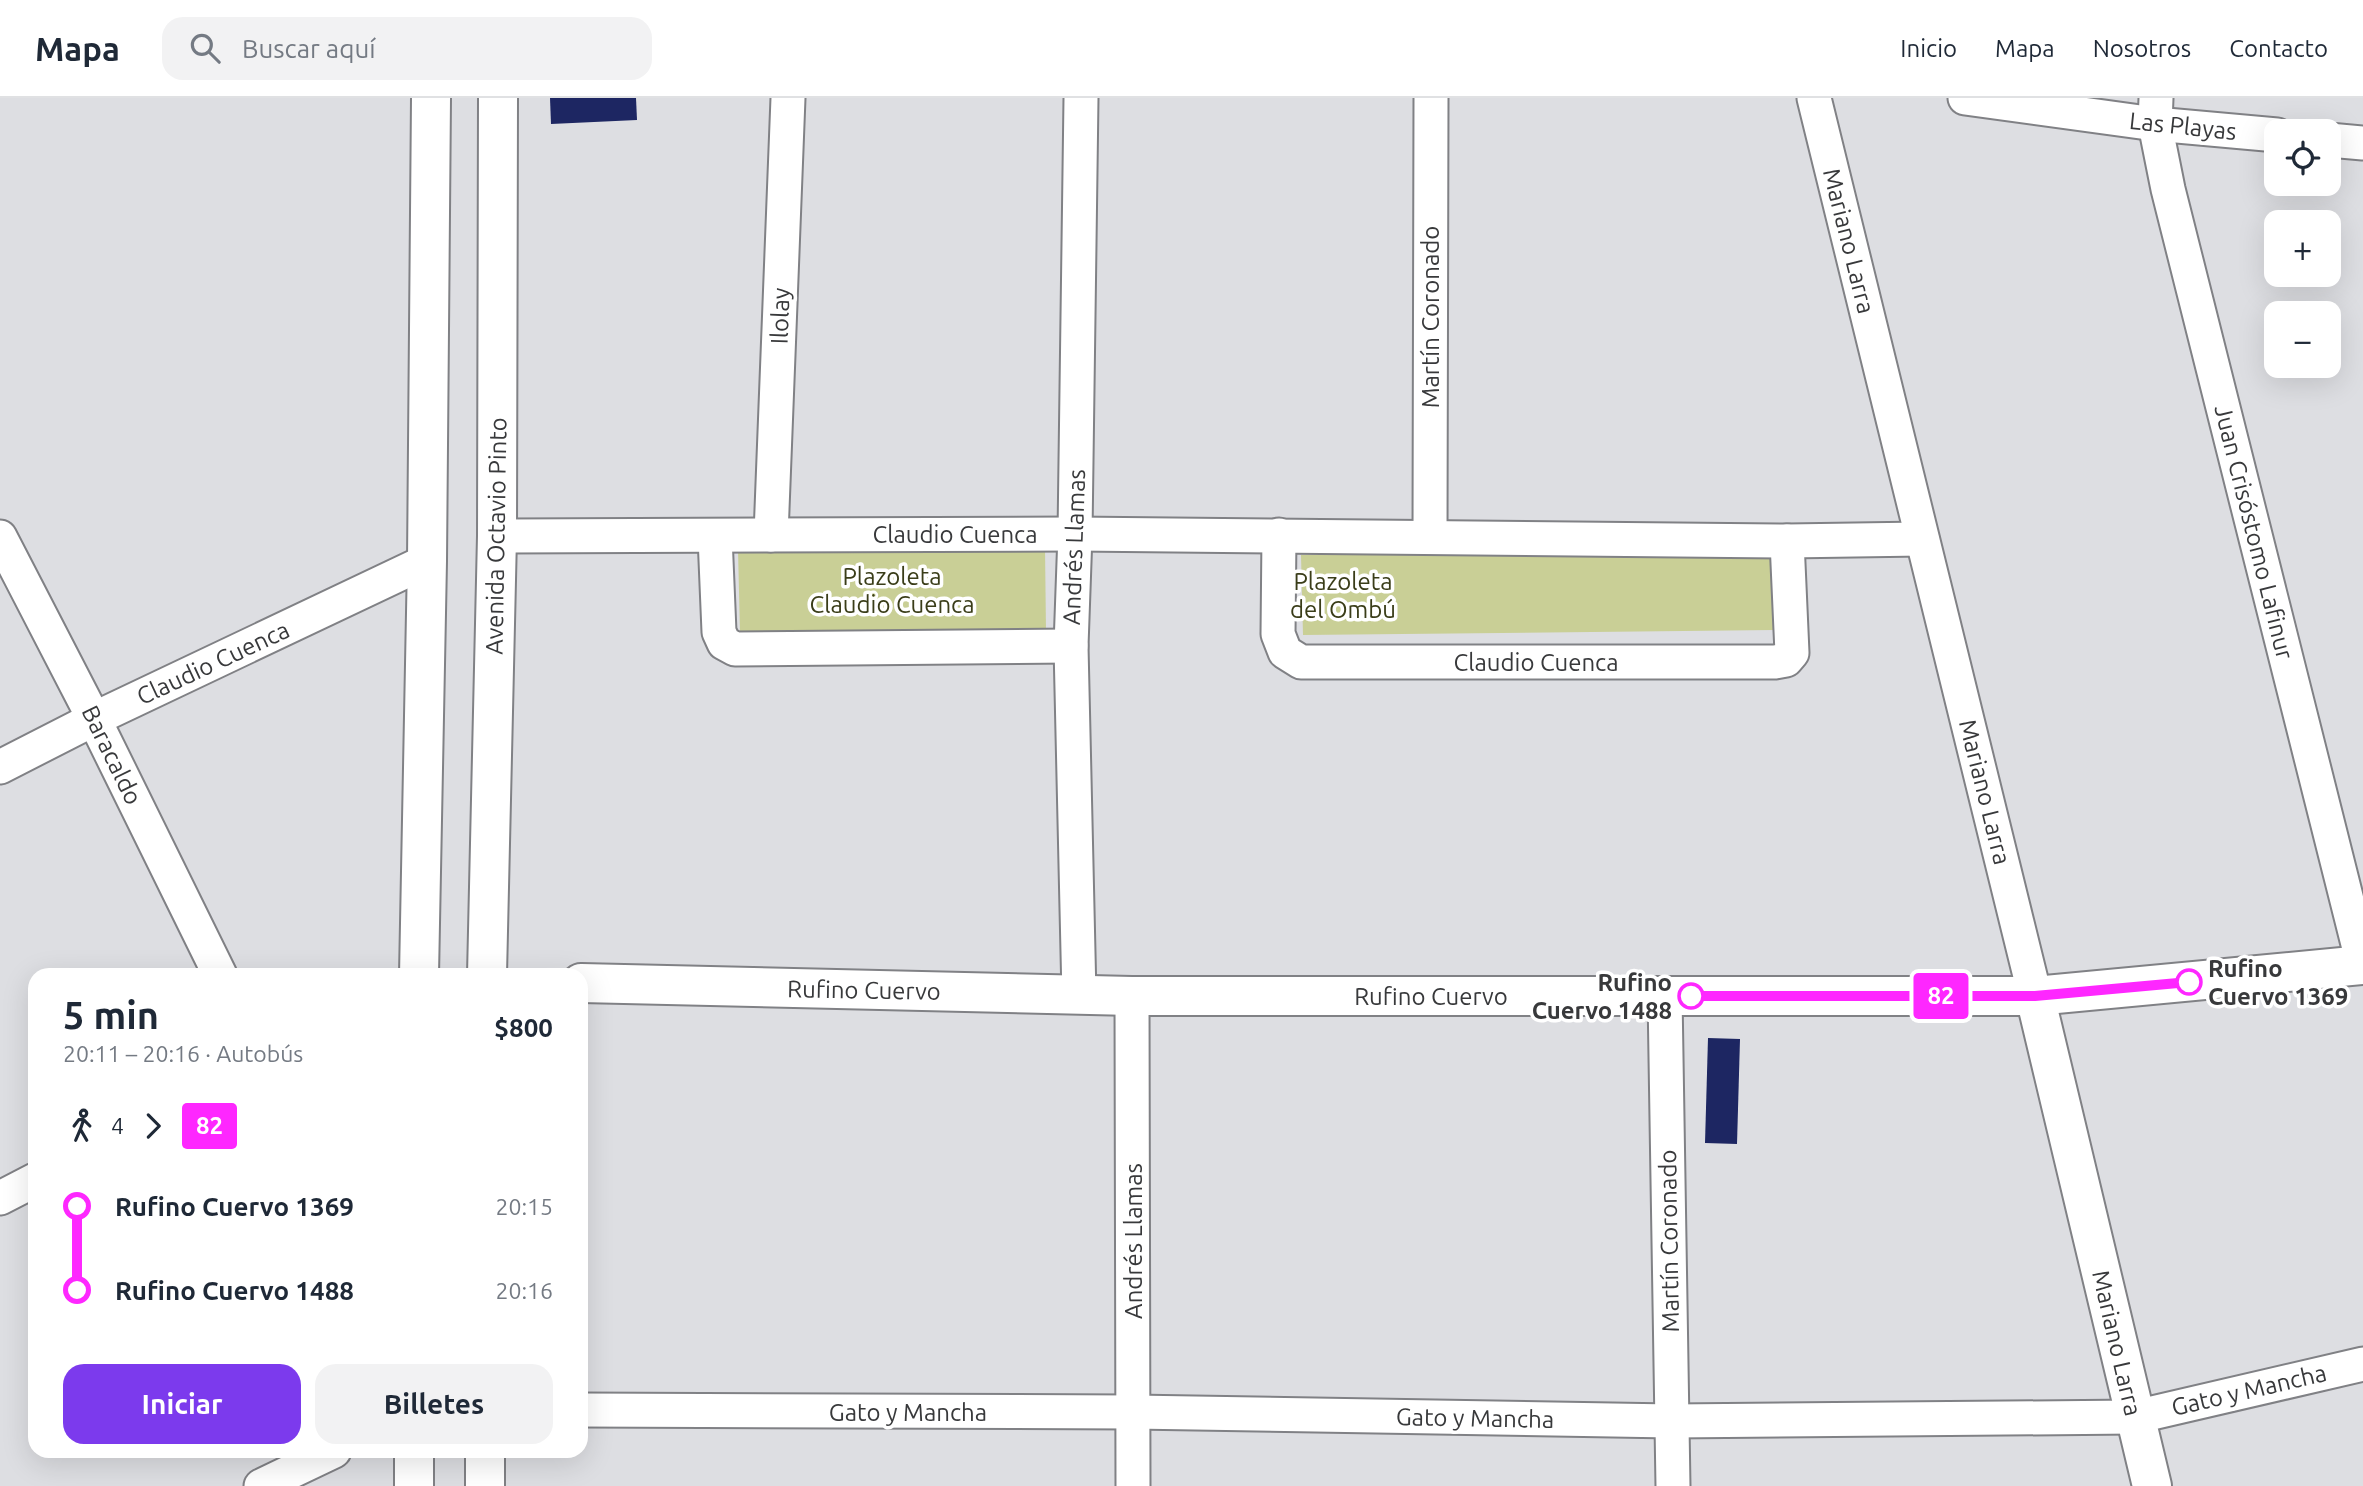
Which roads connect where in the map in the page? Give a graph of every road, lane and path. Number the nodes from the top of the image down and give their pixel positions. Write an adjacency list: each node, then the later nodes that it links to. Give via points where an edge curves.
1 (431, 98): 21 (main road)
2 (498, 98): 15 (main road, Avenida Octavio Pinto)
3 (788, 98): 13 (street, Ilolay)
4 (1081, 98): 12 (street, Andrés Llamas)
5 (1431, 98): 17 (street, Martín Coronado)
6 (1814, 98): 19 (street, Mariano Larra)
7 (1965, 98): 8 (street, Las Playas)
8 (2155, 111): 9 (street, Las Playas); 25 (street, Juan Crisóstomo Lafinur, via 2168,189)
9 (2264, 132)
10 (2341, 141): 11 (street)
11 (2363, 143)
12 (1075, 534): 13 (street, Claudio Cuenca); 14 (street, Claudio Cuenca); 22 (street, Andrés Llamas)
13 (771, 535): 16 (street, Claudio Cuenca)
14 (1279, 535): 17 (street, Claudio Cuenca); 20 (street, Claudio Cuenca, via 1278,634 1284,652 1301,662 1786,660 1792,653)
15 (497, 536): 16 (street, Claudio Cuenca); 28 (main road, Avenida Octavio Pinto)
16 (715, 536): 22 (street, via 719,632 724,643 735,649)
17 (1430, 536): 20 (street, Claudio Cuenca)
18 (0, 537): 23 (street, Baracaldo)
19 (1923, 539): 20 (street, Claudio Cuenca); 33 (street, Mariano Larra)
20 (1787, 541)
21 (427, 561): 23 (street, Claudio Cuenca); 27 (main road)
22 (1071, 646): 30 (street, Andrés Llamas)
23 (94, 719): 24 (street, Claudio Cuenca); 26 (street, Baracaldo)
24 (0, 767)
25 (2363, 964): 33 (main road, Rufino Cuervo)
26 (217, 968)
27 (419, 968)
28 (487, 968)
29 (588, 983): 30 (main road, Rufino Cuervo)
30 (1079, 996): 31 (main road, Rufino Cuervo)
31 (1132, 996): 32 (main road, Rufino Cuervo); 38 (street, Andrés Llamas)
32 (1665, 996): 33 (main road, Rufino Cuervo); 40 (street, Martín Coronado)
33 (2035, 996): 39 (main road, Mariano Larra)
34 (28, 1184): 35 (street)
35 (0, 1198)
36 (2363, 1364): 39 (street, Gato y Mancha)
37 (588, 1410): 38 (street, Gato y Mancha)
38 (1133, 1412): 40 (street, Gato y Mancha); 47 (street, Andrés Llamas)
39 (2135, 1417): 40 (street, Gato y Mancha); 49 (main road, Mariano Larra)
40 (1672, 1421): 48 (street, Martín Coronado)
41 (319, 1458): 44 (street)
42 (414, 1458): 45 (main road)
43 (485, 1458): 46 (main road)
44 (261, 1486)
45 (414, 1486)
46 (485, 1486)
47 (1133, 1486)
48 (1673, 1486)
49 (2152, 1486)

